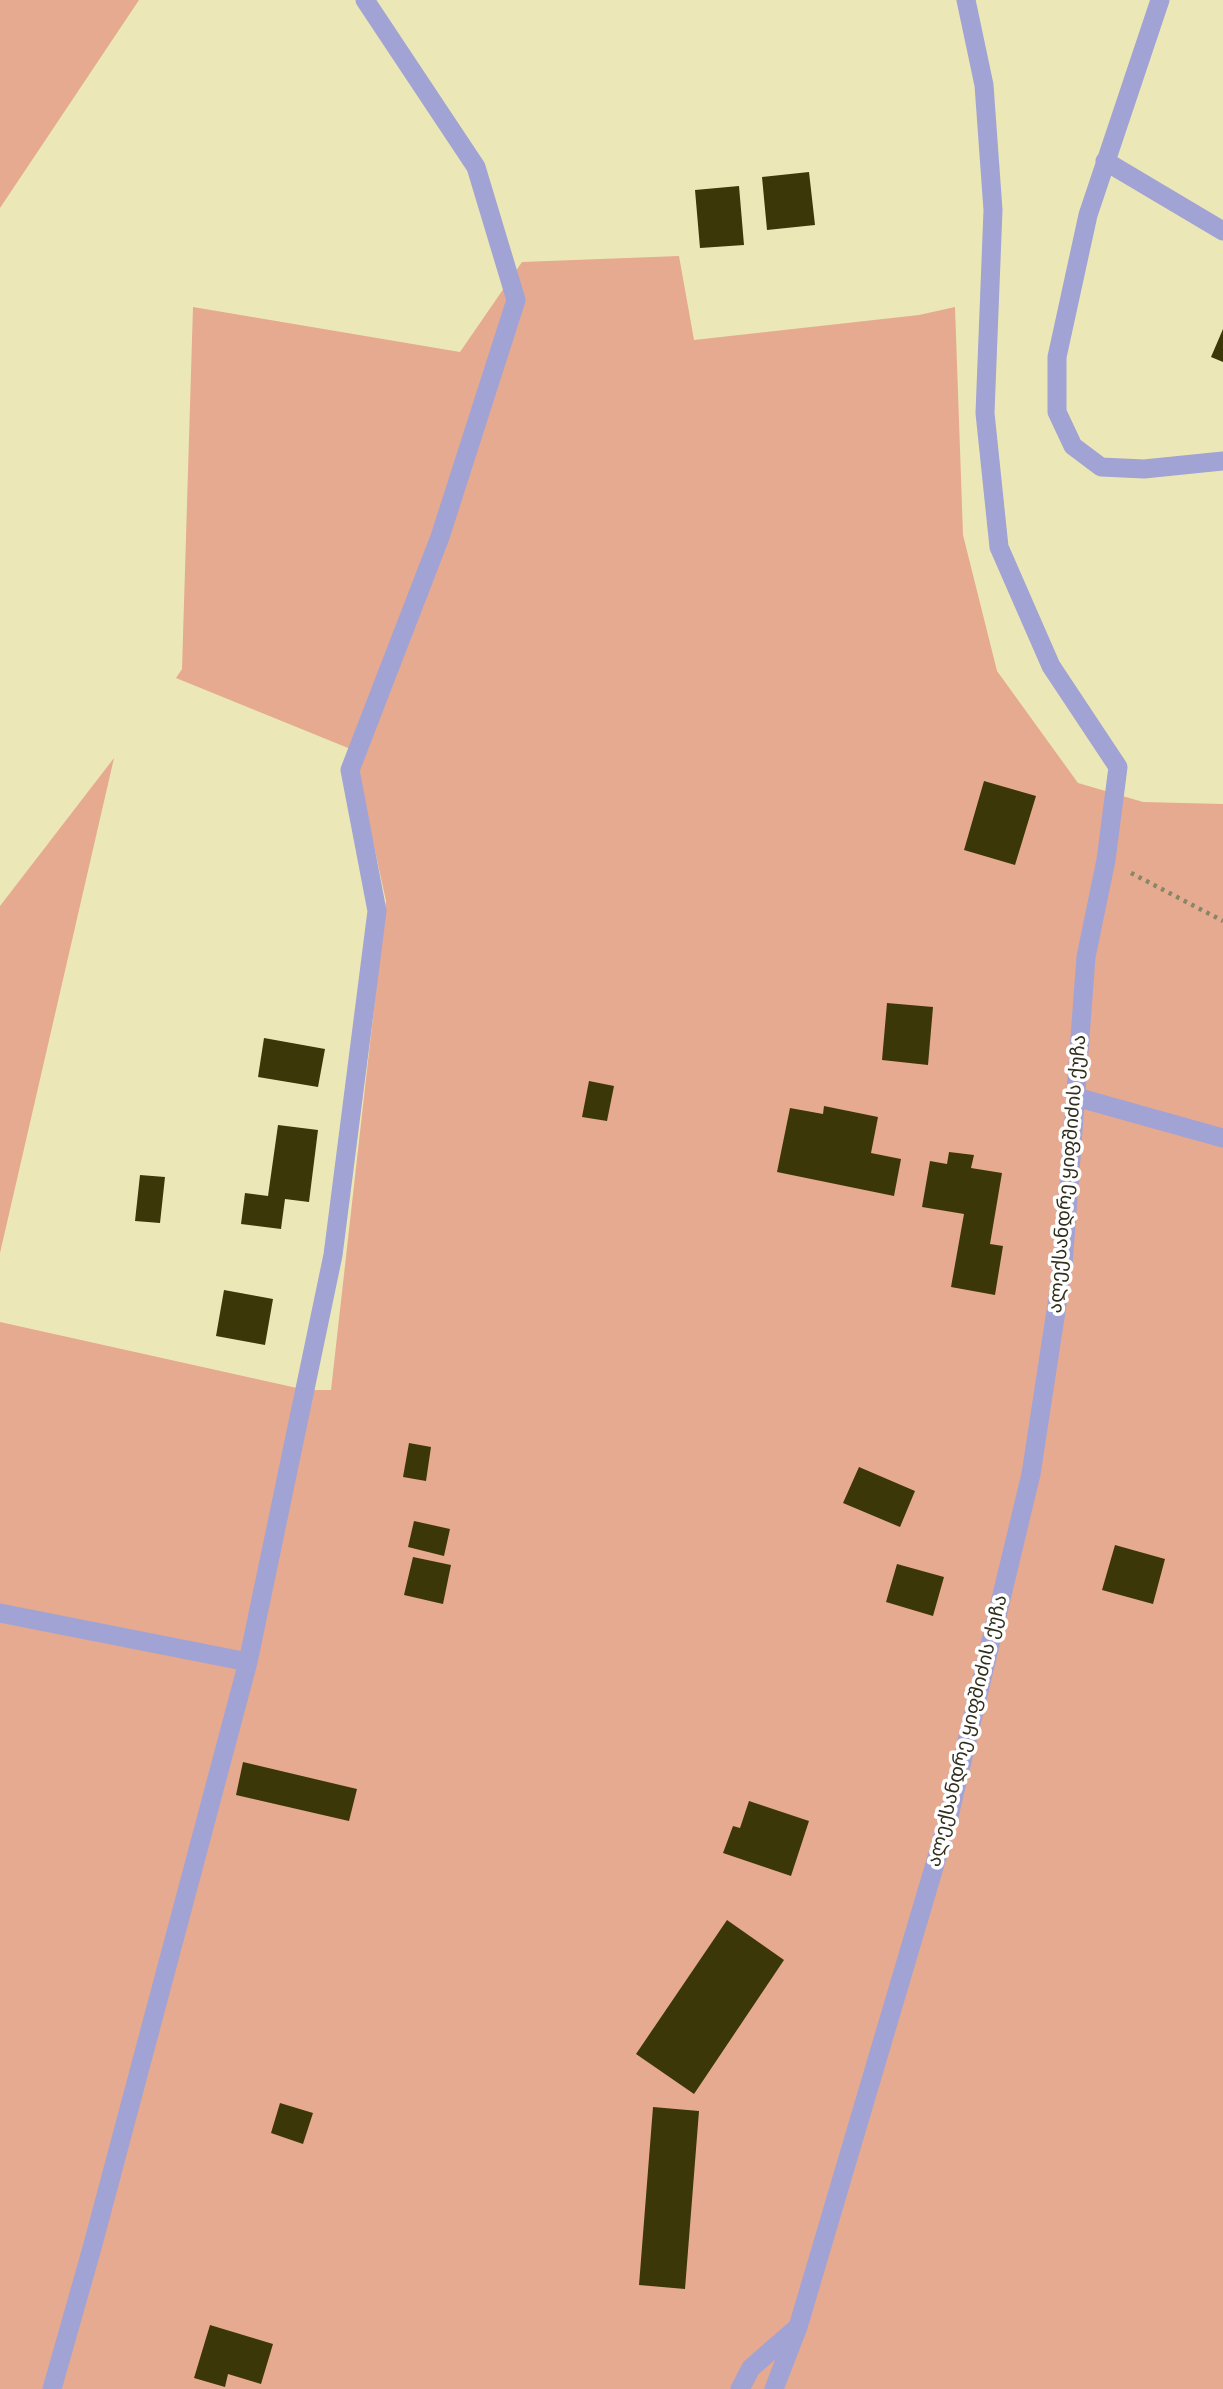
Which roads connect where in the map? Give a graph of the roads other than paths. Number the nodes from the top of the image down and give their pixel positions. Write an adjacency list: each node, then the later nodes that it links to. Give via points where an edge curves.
1 (365, 0): 10 (street, via 476,167 516,300 440,537 350,770 377,911 334,1255)
2 (966, 0): 7 (street, ალექსანდრე ყიფშიძის ქუჩა, via 984,85 993,210 985,413 999,547 1051,666 1118,767 1106,860 1086,957)
3 (1160, 0): 4 (street)
4 (1105, 161): 5 (street); 6 (street, via 1060,337 1057,412 1073,446 1101,467 1144,469)
5 (1223, 231)
6 (1223, 461)
7 (1076, 1097): 8 (street); 11 (street, ალექსანდრე ყიფშიძის ქუჩა, via 1063,1265 1031,1474 948,1820)
8 (1223, 1138)
9 (0, 1613): 10 (street)
10 (248, 1662): 12 (street)
11 (798, 2327): 13 (street, via 751,2368); 14 (street, ალექსანდრე ყიფშიძის ქუჩა)
12 (52, 2389)
13 (740, 2389)
14 (774, 2389)

